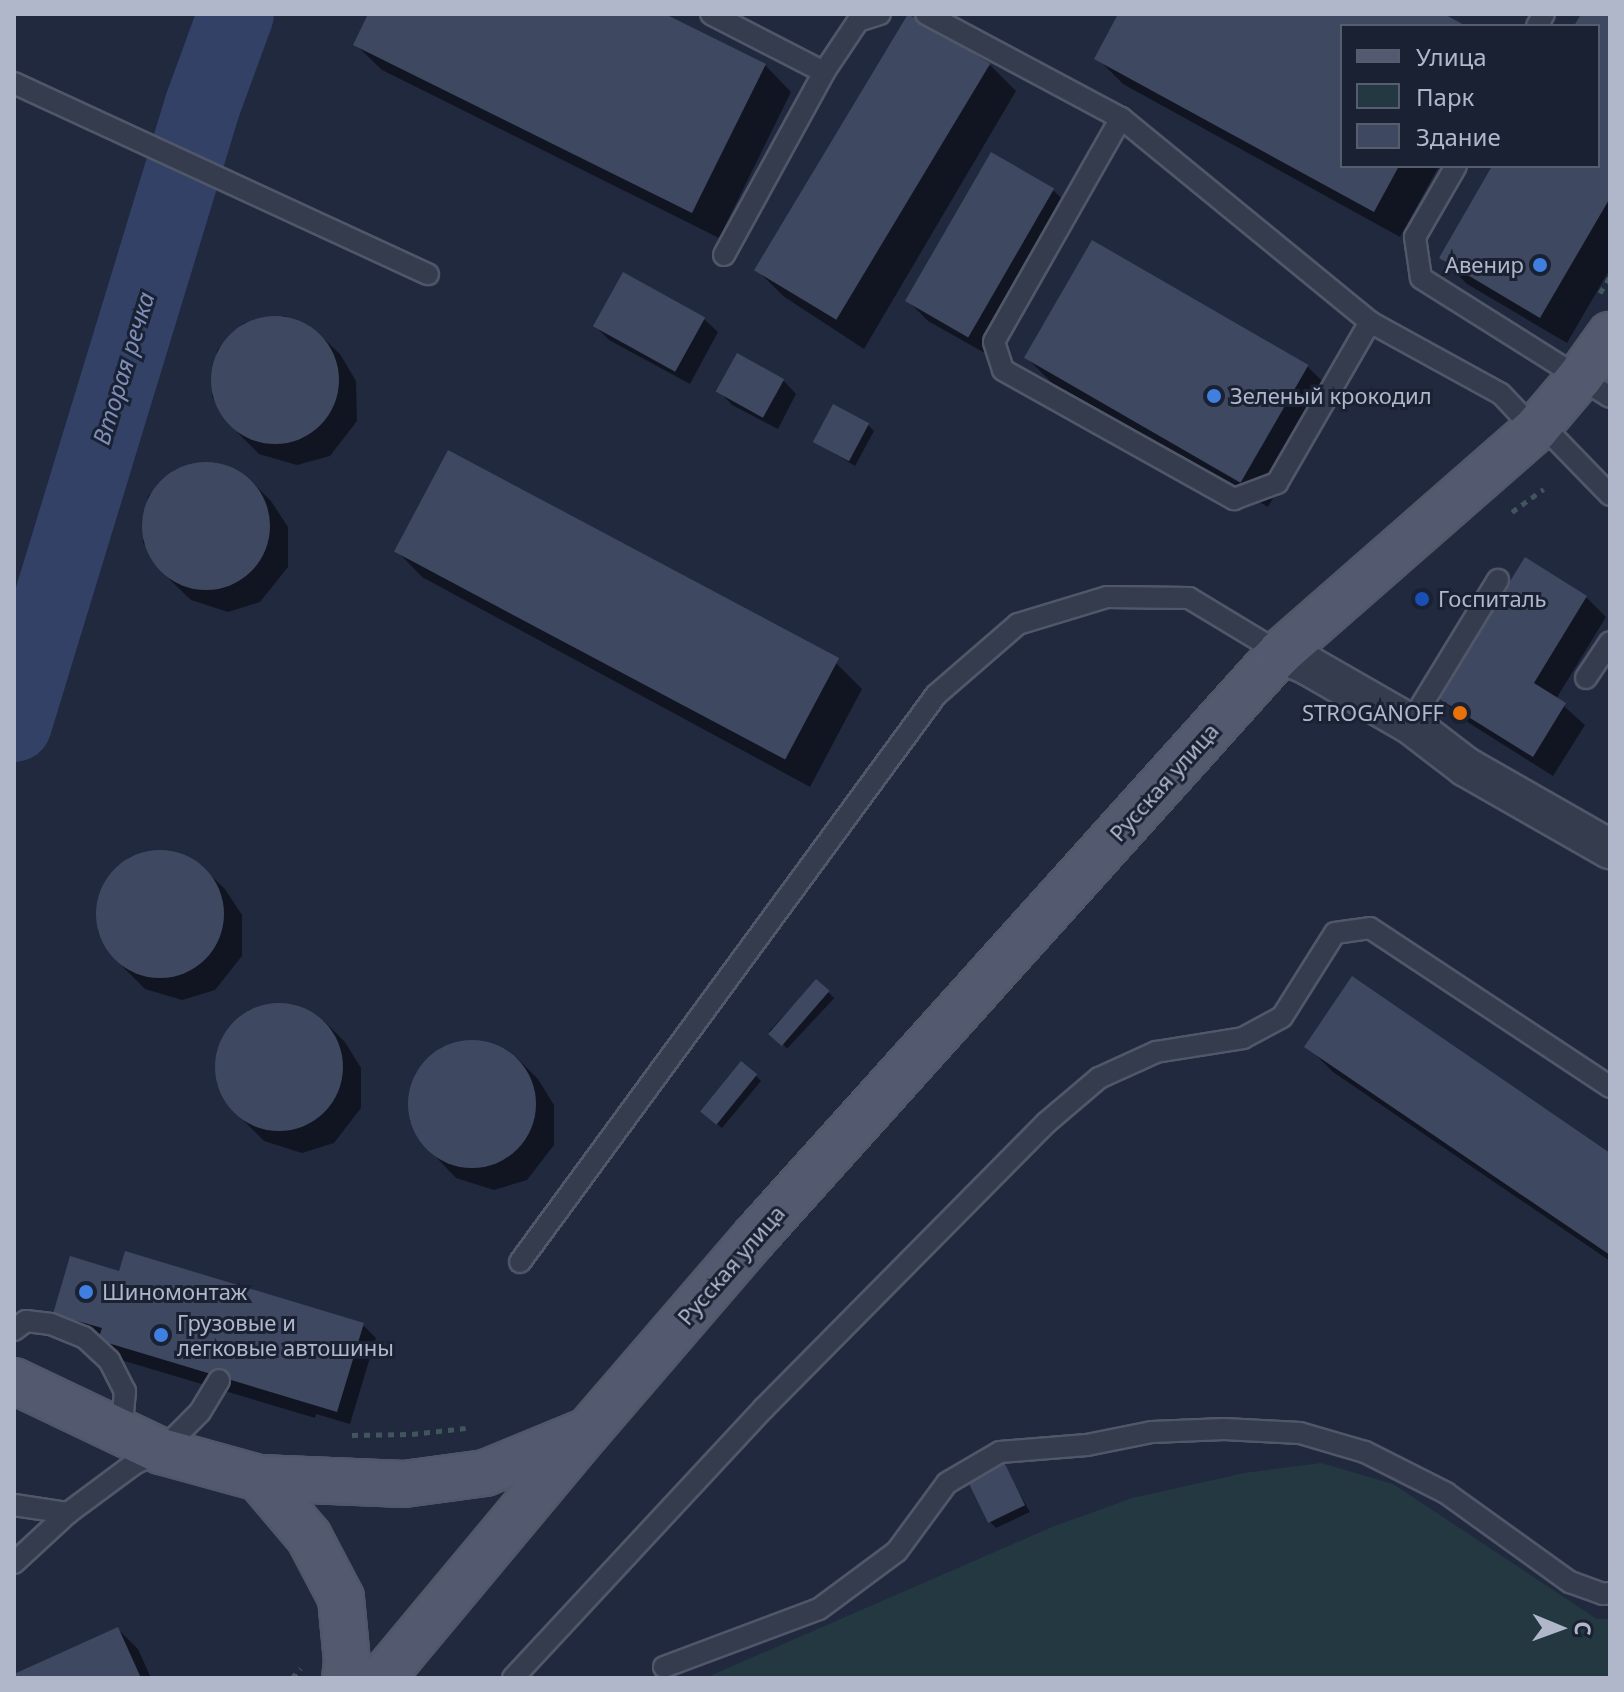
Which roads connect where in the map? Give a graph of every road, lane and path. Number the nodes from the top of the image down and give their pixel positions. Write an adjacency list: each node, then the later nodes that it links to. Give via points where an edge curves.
1 (711, 14): 4 (lane)
2 (880, 14): 4 (lane, via 858,21)
3 (926, 14): 6 (lane)
4 (824, 72): 8 (lane)
5 (14, 83): 9 (lane)
6 (1121, 118): 12 (lane); 12 (lane, via 994,342 1003,370 1234,499 1277,483)
7 (1455, 168): 13 (lane, via 1415,237 1421,278)
8 (724, 255)
9 (428, 274)
10 (1610, 277): 11 (path)
11 (1602, 318): 13 (main road, Русская улица)
12 (1370, 322): 14 (lane, via 1501,394)
13 (1595, 387): 14 (main road, Русская улица)
14 (1538, 427): 15 (lane); 18 (main road, Русская улица)
15 (1610, 495)
16 (1498, 580): 20 (lane)
17 (1610, 642): 19 (lane)
18 (1280, 653): 20 (street); 23 (lane, via 1189,598 1107,597 1018,624 936,695); 28 (main road, Русская улица, via 754,1238)
19 (1586, 678)
20 (1410, 724): 21 (street, via 1466,767)
21 (1610, 849)
22 (1610, 1087): 39 (lane, via 1370,928 1335,933 1282,1017 1243,1038 1156,1052 1099,1078 1046,1123 764,1408)
23 (520, 1262)
24 (14, 1330): 30 (lane, via 26,1321 84,1337 109,1360)
25 (219, 1380): 30 (lane, via 200,1412)
26 (14, 1381): 30 (main road, Русская улица)
27 (480, 1426): 29 (path)
28 (588, 1431): 31 (main road, Русская улица, via 485,1473 404,1484); 38 (main road)
29 (349, 1435)
30 (141, 1443): 31 (main road, Русская улица); 33 (lane, via 134,1464)
31 (259, 1478): 37 (main road, via 309,1537 341,1598)
32 (14, 1505): 33 (lane)
33 (68, 1513): 34 (lane)
34 (14, 1563)
35 (1610, 1593): 36 (lane, via 1570,1582 1446,1493 1365,1452 1300,1433 1152,1432 1087,1445 1000,1452 947,1483 897,1551 819,1609)
36 (664, 1667)
37 (345, 1678)
38 (382, 1678)
39 (513, 1678)

